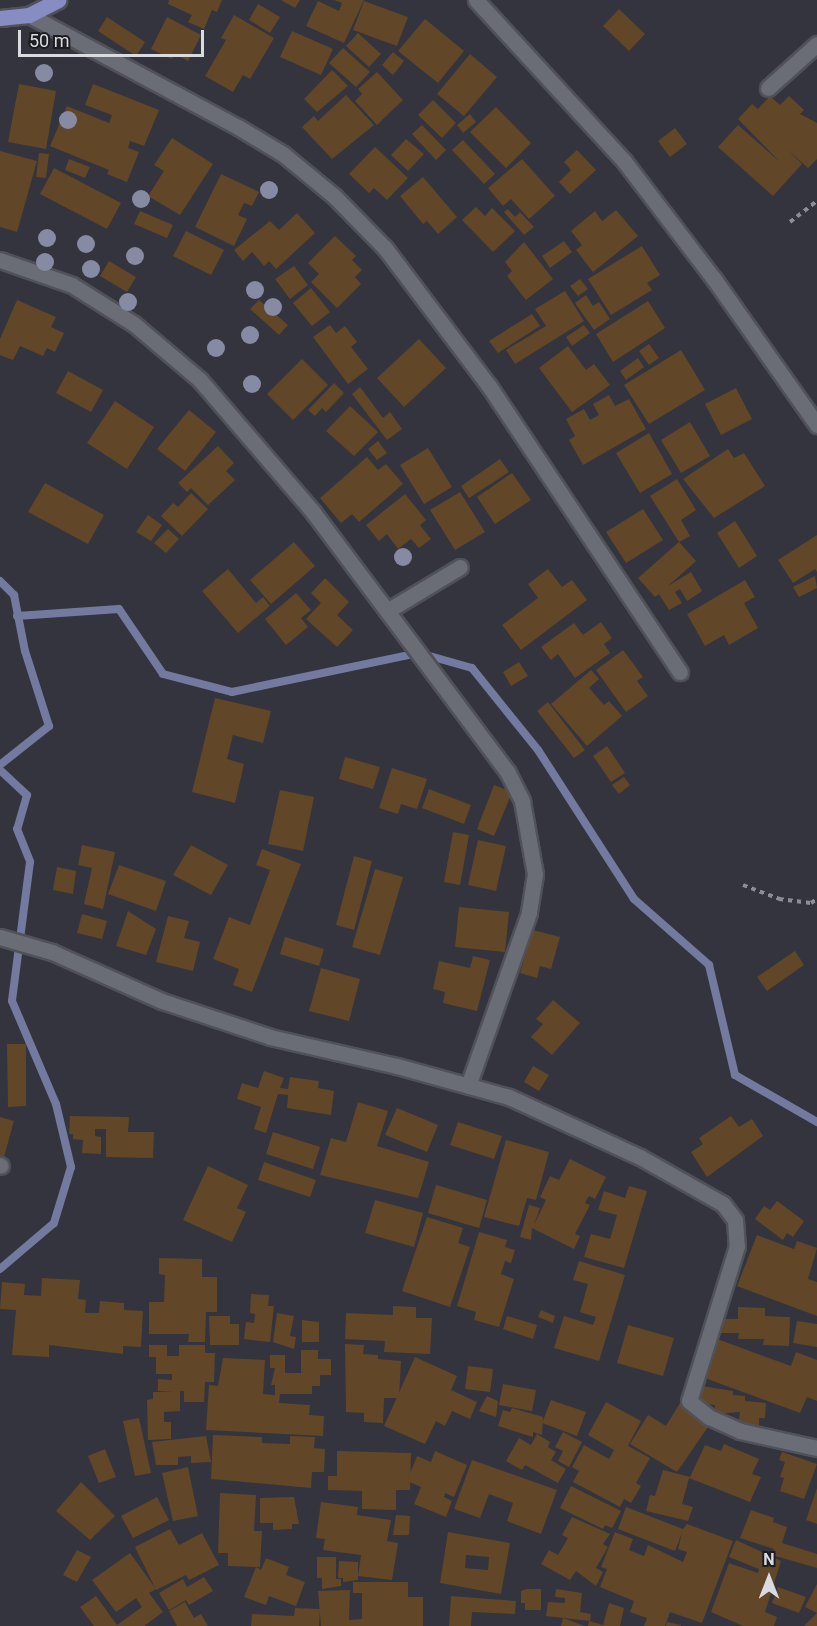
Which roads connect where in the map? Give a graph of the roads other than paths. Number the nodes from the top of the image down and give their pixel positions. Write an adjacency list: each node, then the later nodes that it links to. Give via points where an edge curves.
1 (58, 0): 3 (main road)
2 (476, 0): 8 (street, via 624,161 714,279)
3 (29, 15): 4 (main road); 11 (street, via 247,132 283,154 341,203 385,248 489,386)
4 (0, 18)
5 (817, 44): 6 (street)
6 (768, 88)
7 (0, 260): 10 (street, via 72,285 168,350 255,441)
8 (817, 425)
9 (460, 567): 10 (street)
10 (387, 611): 13 (street, via 507,771 522,801 530,832 535,874 529,913)
11 (680, 672)
12 (0, 937): 13 (street, via 52,952 162,1000 270,1037)
13 (468, 1086): 14 (street, via 509,1097 640,1157 731,1212 737,1246 689,1401 710,1417 740,1431)
14 (817, 1448)

